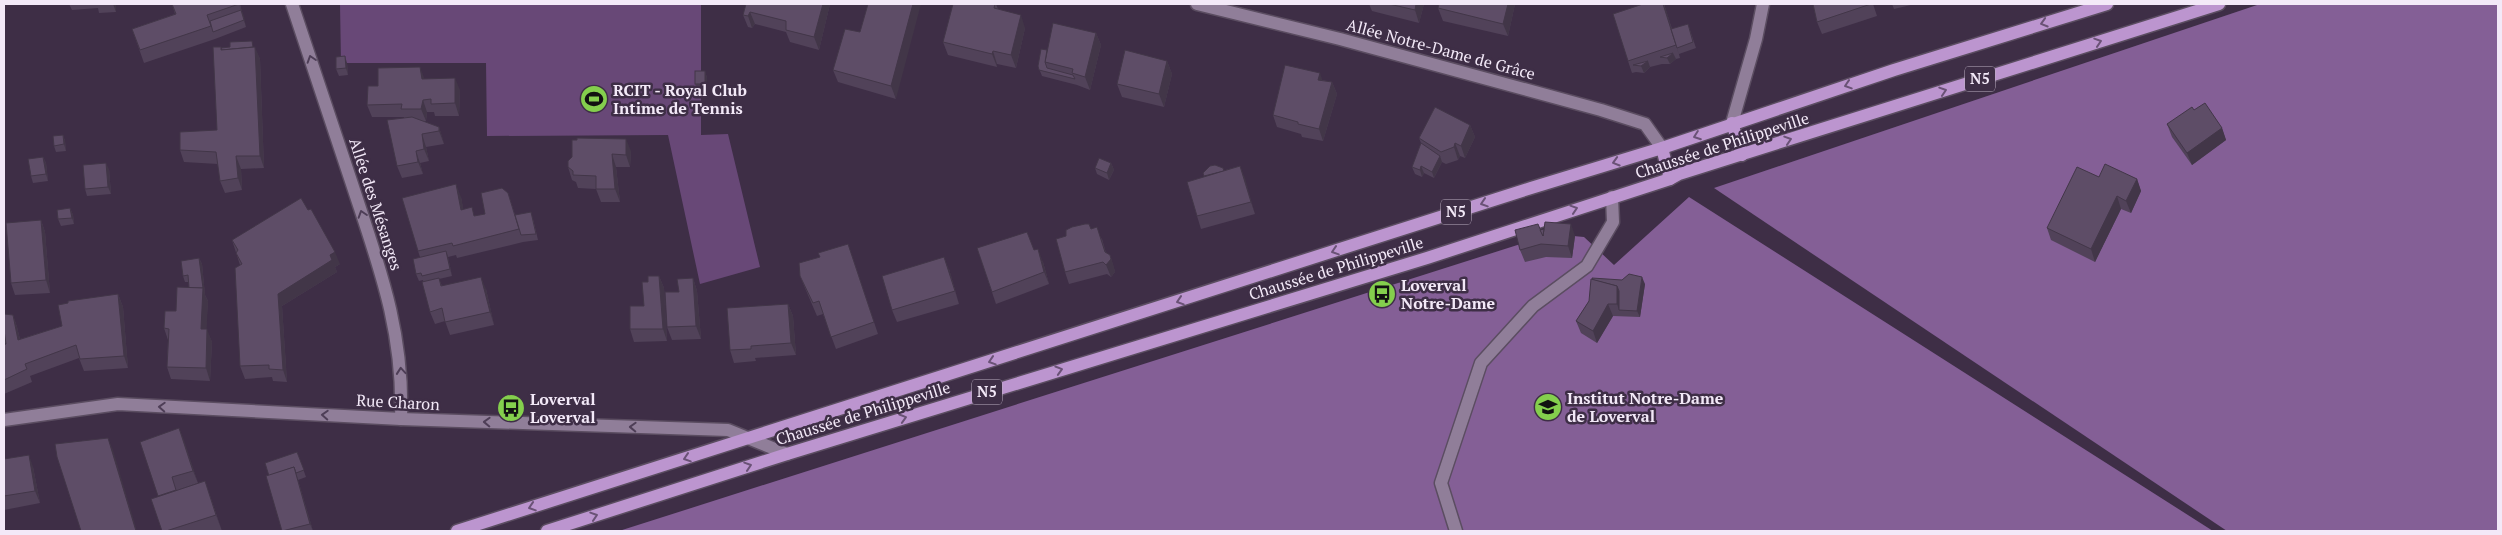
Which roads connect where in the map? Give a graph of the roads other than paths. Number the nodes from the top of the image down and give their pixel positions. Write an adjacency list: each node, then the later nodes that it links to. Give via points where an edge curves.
1 (292, 4): 11 (street, Allée des Mésanges, one-way to 1, via 399,350 387,291)
2 (1197, 4): 7 (street, Allée Notre-Dame de Grâce, via 1601,110 1645,124)
3 (1763, 4): 6 (street)
4 (2108, 4): 6 (main road, Chaussée de Philippeville / N5, one-way to 6)
5 (2219, 4): 8 (main road, Chaussée de Philippeville / N5, one-way to 5)
6 (1732, 123): 7 (main road, N5, one-way to 7); 8 (main road)
7 (1662, 148): 9 (main road); 13 (main road, Chaussée de Philippeville / N5, one-way to 13)
8 (1742, 155): 9 (main road, Chaussée de Philippeville / N5)
9 (1670, 179): 10 (main road, Chaussée de Philippeville / N5)
10 (1612, 197): 14 (main road, Chaussée de Philippeville / N5, one-way to 10, via 1427,258); 17 (street, via 1613,222 1587,266 1533,306 1481,363 1441,483)
11 (401, 419): 12 (street, Rue Charon, one-way to 12, via 118,404); 13 (street, Rue Charon, one-way to 11, via 728,430)
12 (4, 420)
13 (750, 438): 14 (street, Rue Charon); 15 (main road, Chaussée de Philippeville / N5, one-way to 15)
14 (786, 454): 16 (main road, Chaussée de Philippeville / N5, one-way to 14)
15 (457, 531)
16 (547, 531)
17 (1456, 531)

